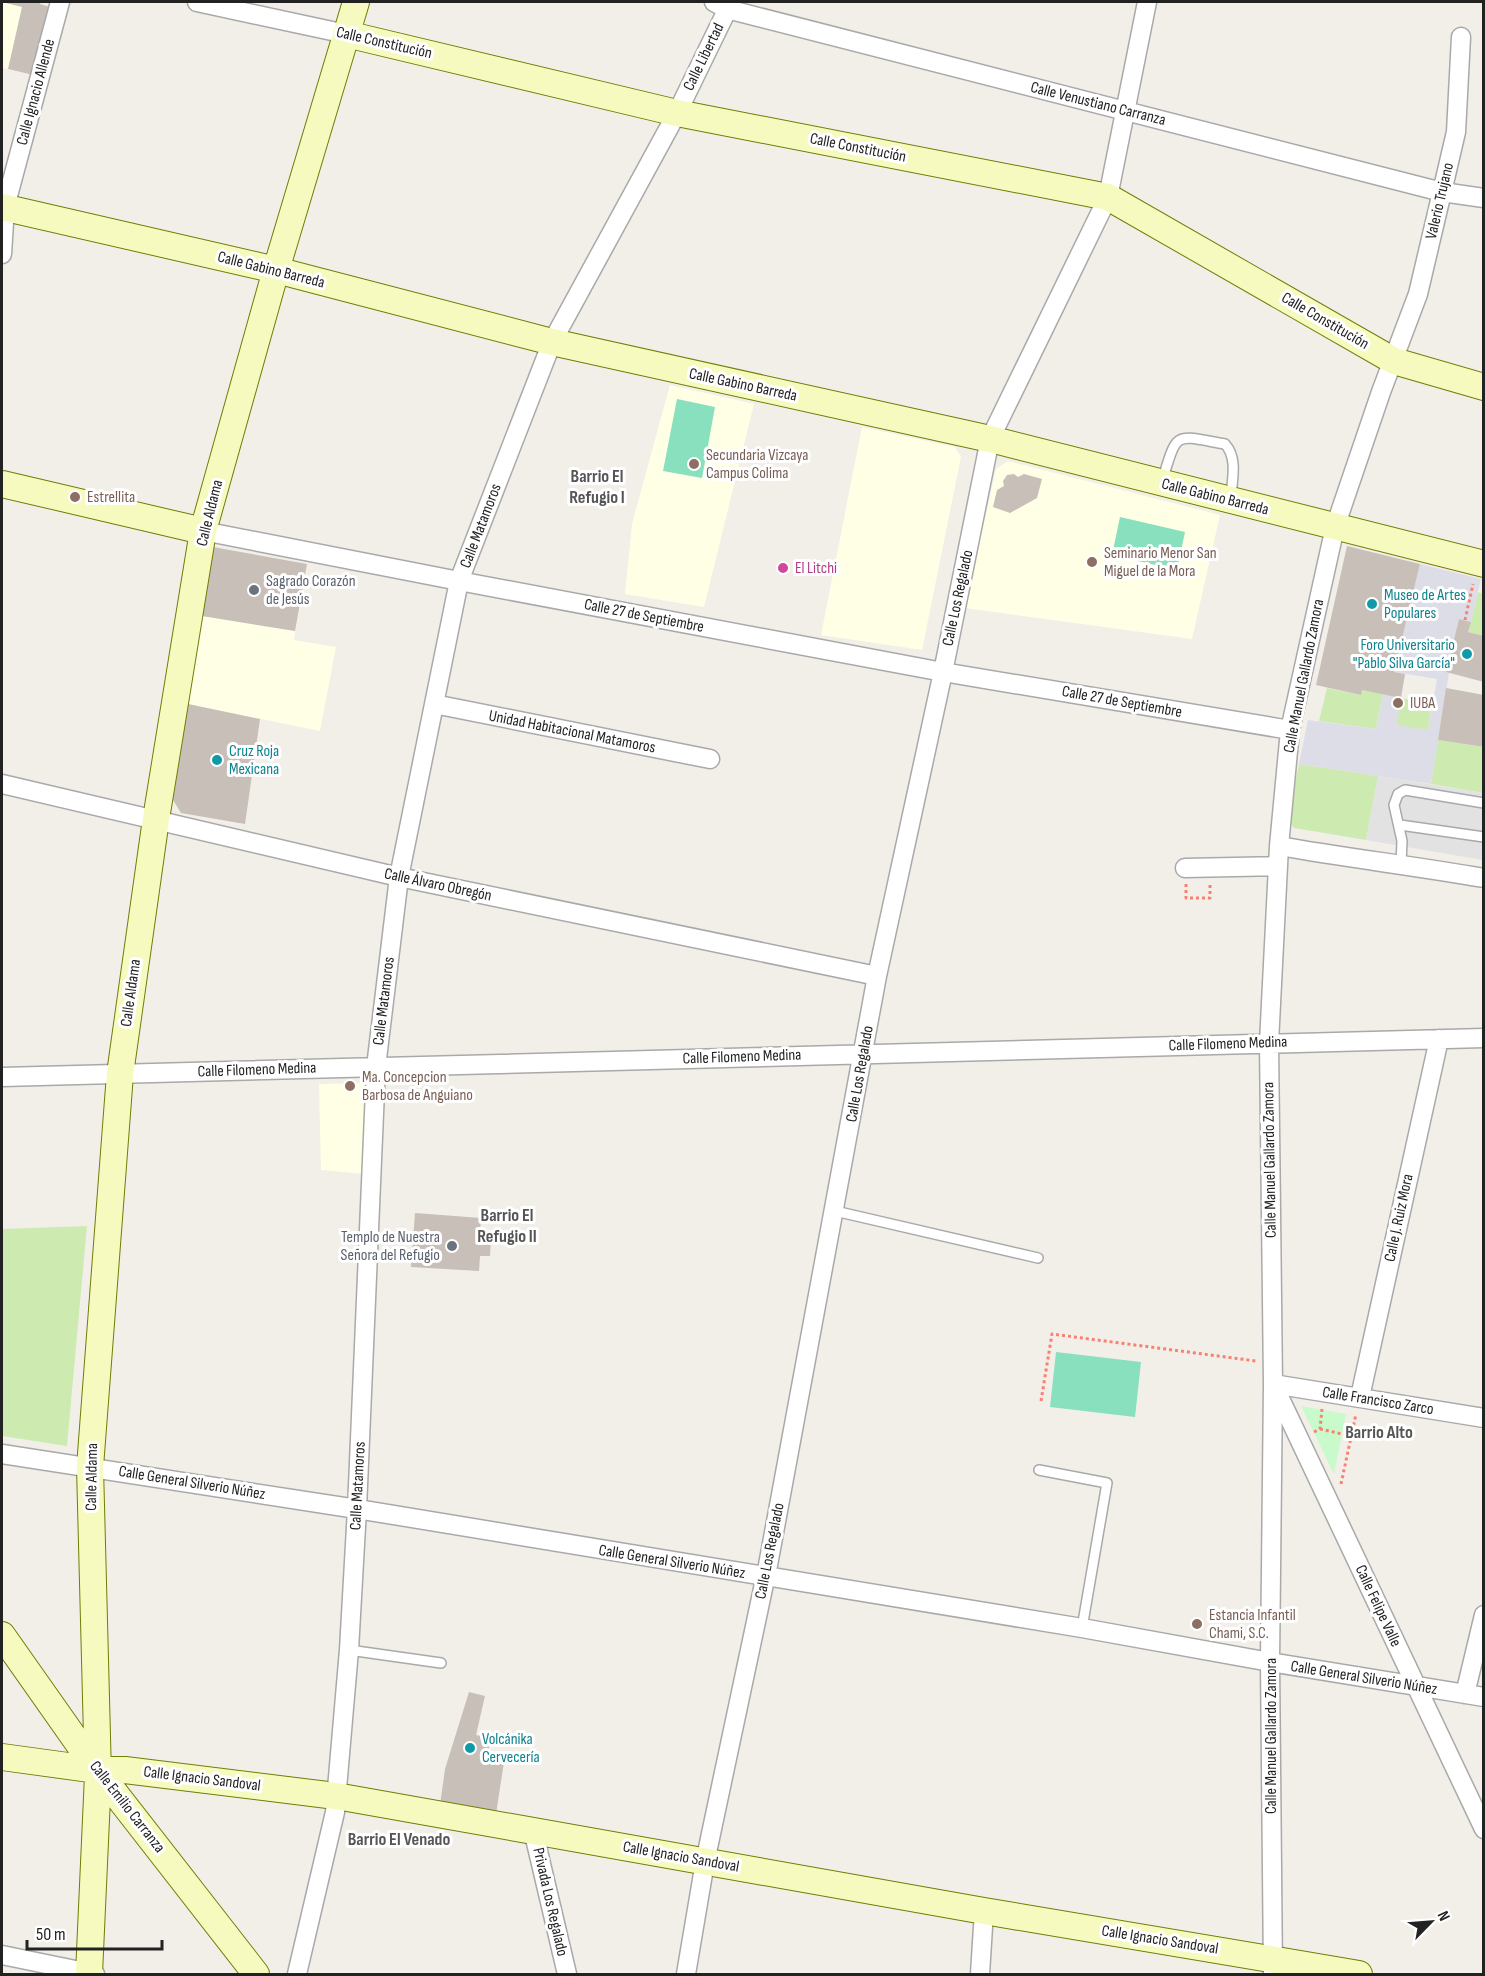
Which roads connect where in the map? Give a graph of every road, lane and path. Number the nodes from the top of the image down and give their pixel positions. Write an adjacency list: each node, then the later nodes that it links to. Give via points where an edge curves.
1 (60, 2): 13 (street, Calle Ignacio Allende)
2 (197, 2): 6 (street, Calle Constitución)
3 (356, 2): 6 (street, Calle Aldama)
4 (1147, 2): 8 (street, Calle Los Regalado)
5 (724, 4): 8 (street, Calle Venustiano Carranza); 9 (street, Calle Libertad)
6 (346, 34): 9 (street, Calle Constitución); 15 (street, Calle Aldama)
7 (1461, 37): 10 (street, Valerio Trujano, via 1456,132)
8 (1125, 111): 10 (street, Calle Venustiano Carranza); 11 (street, Calle Los Regalado)
9 (677, 113): 11 (street, Calle Constitución); 16 (street, Calle Matamoros)
10 (1442, 192): 12 (street, Calle Venustiano Carranza); 17 (street, Valerio Trujano, via 1418,294)
11 (1108, 197): 17 (street, Calle Constitución); 19 (street, Calle Los Regalado)
12 (1484, 198)
13 (3, 207): 14 (street, Calle Ignacio Allende); 15 (street, Calle Gabino Barreda)
14 (2, 254)
15 (276, 270): 16 (street, Calle Gabino Barreda); 24 (street, Calle Aldama)
16 (552, 342): 19 (street, Calle Gabino Barreda); 26 (street, Calle Matamoros)
17 (1394, 361): 18 (street, Calle Constitución); 23 (street, Calle Manuel Gallardo Zamora)
18 (1484, 387)
19 (990, 439): 20 (street, Calle Gabino Barreda); 28 (street, Calle Los Regalado)
20 (1161, 483): 22 (street, Calle Gabino Barreda); 22 (lane, via 1177,441 1185,437 1225,444 1233,459)
21 (2, 484): 24 (street, Calle 27 de Septiembre)
22 (1230, 501): 23 (street, Calle Gabino Barreda)
23 (1335, 527): 25 (street, Calle Gabino Barreda); 30 (street, Calle Manuel Gallardo Zamora)
24 (203, 531): 26 (street, Calle 27 de Septiembre); 34 (street, Calle Aldama)
25 (1481, 564): 27 (path)
26 (459, 581): 28 (street, Calle 27 de Septiembre); 29 (street, Calle Matamoros)
27 (1465, 620)
28 (943, 672): 30 (street, Calle 27 de Septiembre); 43 (street, Calle Los Regalado)
29 (434, 704): 31 (street, Unidad Habitacional Matamoros); 41 (street, Calle Matamoros)
30 (1290, 730): 37 (street, Calle Manuel Gallardo Zamora)
31 (710, 759)
32 (2, 784): 34 (street, Calle Álvaro Obregón)
33 (1484, 803): 35 (lane, via 1405,790 1398,794 1394,805)
34 (156, 819): 41 (street, Calle Álvaro Obregón); 49 (street, Calle Aldama)
35 (1400, 825): 36 (lane); 38 (lane)
36 (1484, 837)
37 (1279, 846): 38 (street); 39 (street, Calle Manuel Gallardo Zamora)
38 (1401, 864): 42 (street)
39 (1278, 866): 40 (street); 46 (street, Calle Manuel Gallardo Zamora)
40 (1185, 868)
41 (399, 877): 43 (street, Calle Álvaro Obregón); 48 (street, Calle Matamoros)
42 (1484, 878)
43 (877, 976): 47 (street, Calle Los Regalado)
44 (1484, 1038): 45 (street, Calle Filomeno Medina)
45 (1439, 1039): 46 (street, Calle Filomeno Medina); 56 (street, Calle J. Ruiz Mora)
46 (1269, 1043): 47 (street, Calle Filomeno Medina); 53 (street, Calle Manuel Gallardo Zamora)
47 (864, 1054): 48 (street, Calle Filomeno Medina); 51 (street, Calle Los Regalado)
48 (376, 1067): 49 (street, Calle Filomeno Medina); 65 (street, Calle Matamoros)
49 (120, 1074): 50 (street, Calle Filomeno Medina); 63 (street, Calle Aldama)
50 (2, 1077)
51 (834, 1211): 52 (lane); 67 (street, Calle Los Regalado)
52 (1038, 1258)
53 (1272, 1364): 54 (street, Calle Manuel Gallardo Zamora); 57 (path, via 1052,1335)
54 (1273, 1384): 55 (street, Calle Francisco Zarco); 61 (street, Calle Felipe Valle); 72 (street, Calle Manuel Gallardo Zamora)
55 (1324, 1392): 56 (street, Calle Francisco Zarco); 59 (path)
56 (1360, 1397): 58 (street, Calle Francisco Zarco); 60 (path)
57 (1041, 1401)
58 (1484, 1418)
59 (1320, 1429): 60 (path); 61 (path)
60 (1351, 1436): 66 (path)
61 (1299, 1440): 66 (street, Calle Felipe Valle)
62 (2, 1454): 63 (street, Calle General Silverio Núñez)
63 (90, 1467): 65 (street, Calle General Silverio Núñez); 78 (street, Calle Aldama)
64 (1039, 1470): 69 (lane, via 1107,1483)
65 (357, 1509): 67 (street, Calle General Silverio Núñez); 71 (street, Calle Matamoros)
66 (1334, 1514): 74 (street, Calle Felipe Valle)
67 (766, 1577): 69 (street, Calle General Silverio Núñez); 82 (street, Calle Los Regalado)
68 (1484, 1615): 75 (street)
69 (1082, 1628): 72 (street, Calle General Silverio Núñez)
70 (2, 1635): 78 (street, Calle Emilio Carranza)
71 (349, 1650): 73 (lane); 79 (street, Calle Matamoros)
72 (1270, 1662): 74 (street, Calle General Silverio Núñez); 85 (street, Calle Manuel Gallardo Zamora)
73 (441, 1663)
74 (1416, 1687): 75 (street, Calle General Silverio Núñez); 80 (street, Calle Felipe Valle)
75 (1465, 1694): 76 (street, Calle General Silverio Núñez)
76 (1484, 1697)
77 (2, 1757): 78 (street, Calle Ignacio Sandoval)
78 (98, 1770): 79 (street, Calle Ignacio Sandoval); 86 (street, Calle Emilio Carranza); 87 (street, Calle Aldama)
79 (336, 1796): 81 (street, Calle Ignacio Sandoval); 88 (street, Calle Matamoros)
80 (1484, 1829)
81 (533, 1830): 82 (street, Calle Ignacio Sandoval); 89 (street, Privada Los Regalado)
82 (705, 1862): 83 (street, Calle Ignacio Sandoval); 90 (street, Calle Los Regalado)
83 (984, 1911): 85 (street, Calle Ignacio Sandoval); 91 (street)
84 (2, 1955): 87 (street)
85 (1273, 1967): 92 (street, Calle Ignacio Sandoval)
86 (254, 1973)
87 (91, 1974)
88 (297, 1974)
89 (567, 1974)
90 (686, 1974)
91 (980, 1974)
92 (1359, 1974)

